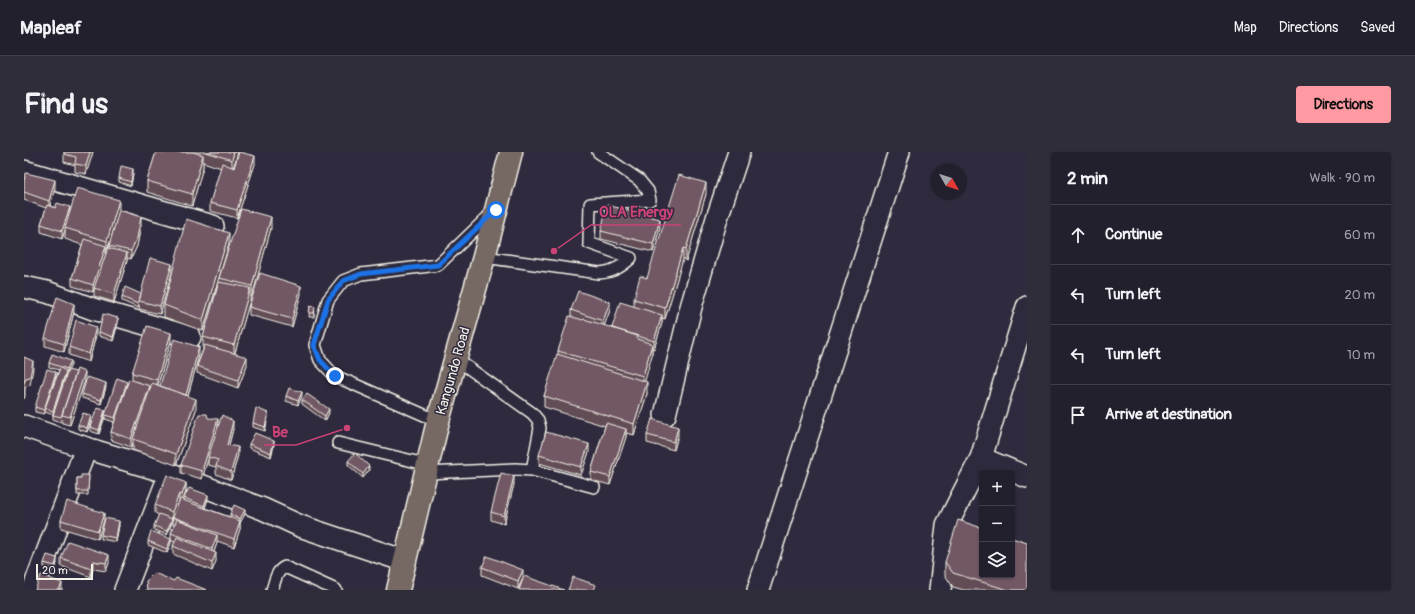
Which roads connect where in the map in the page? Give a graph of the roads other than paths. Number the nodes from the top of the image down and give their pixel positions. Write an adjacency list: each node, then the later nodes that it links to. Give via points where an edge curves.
1 (511, 152): 6 (highway, Kangundo Road)
2 (598, 152): 8 (lane, via 640,180 648,191 650,200 590,204 589,243 631,258 620,268 599,273)
3 (739, 152): 13 (street, via 691,307)
4 (899, 152): 30 (street)
5 (24, 171): 7 (street)
6 (496, 210): 8 (highway, Kangundo Road); 14 (lane, via 438,265 361,274 343,281 328,300 314,345 320,360 335,376)
7 (213, 226)
8 (484, 257): 12 (highway, Kangundo Road)
9 (24, 287): 11 (street)
10 (1027, 307): 18 (street)
11 (190, 337)
12 (456, 360): 14 (highway, Kangundo Road); 20 (lane, via 532,413 538,420 540,428)
13 (665, 415)
14 (438, 420): 19 (highway, Kangundo Road)
15 (24, 426): 17 (street)
16 (338, 443): 19 (lane)
17 (86, 448): 21 (street); 25 (street)
18 (982, 458): 22 (street); 31 (street, via 947,525)
19 (428, 469): 20 (lane); 24 (highway, Kangundo Road)
20 (532, 470): 23 (lane)
21 (170, 473): 24 (street, via 300,526); 26 (street)
22 (1027, 477)
23 (594, 487)
24 (405, 561): 29 (highway, Kangundo Road)
25 (31, 586)
26 (125, 590)
27 (272, 590): 28 (lane, via 277,574 285,567)
28 (336, 590)
29 (398, 590)
30 (758, 590)
31 (940, 590)

